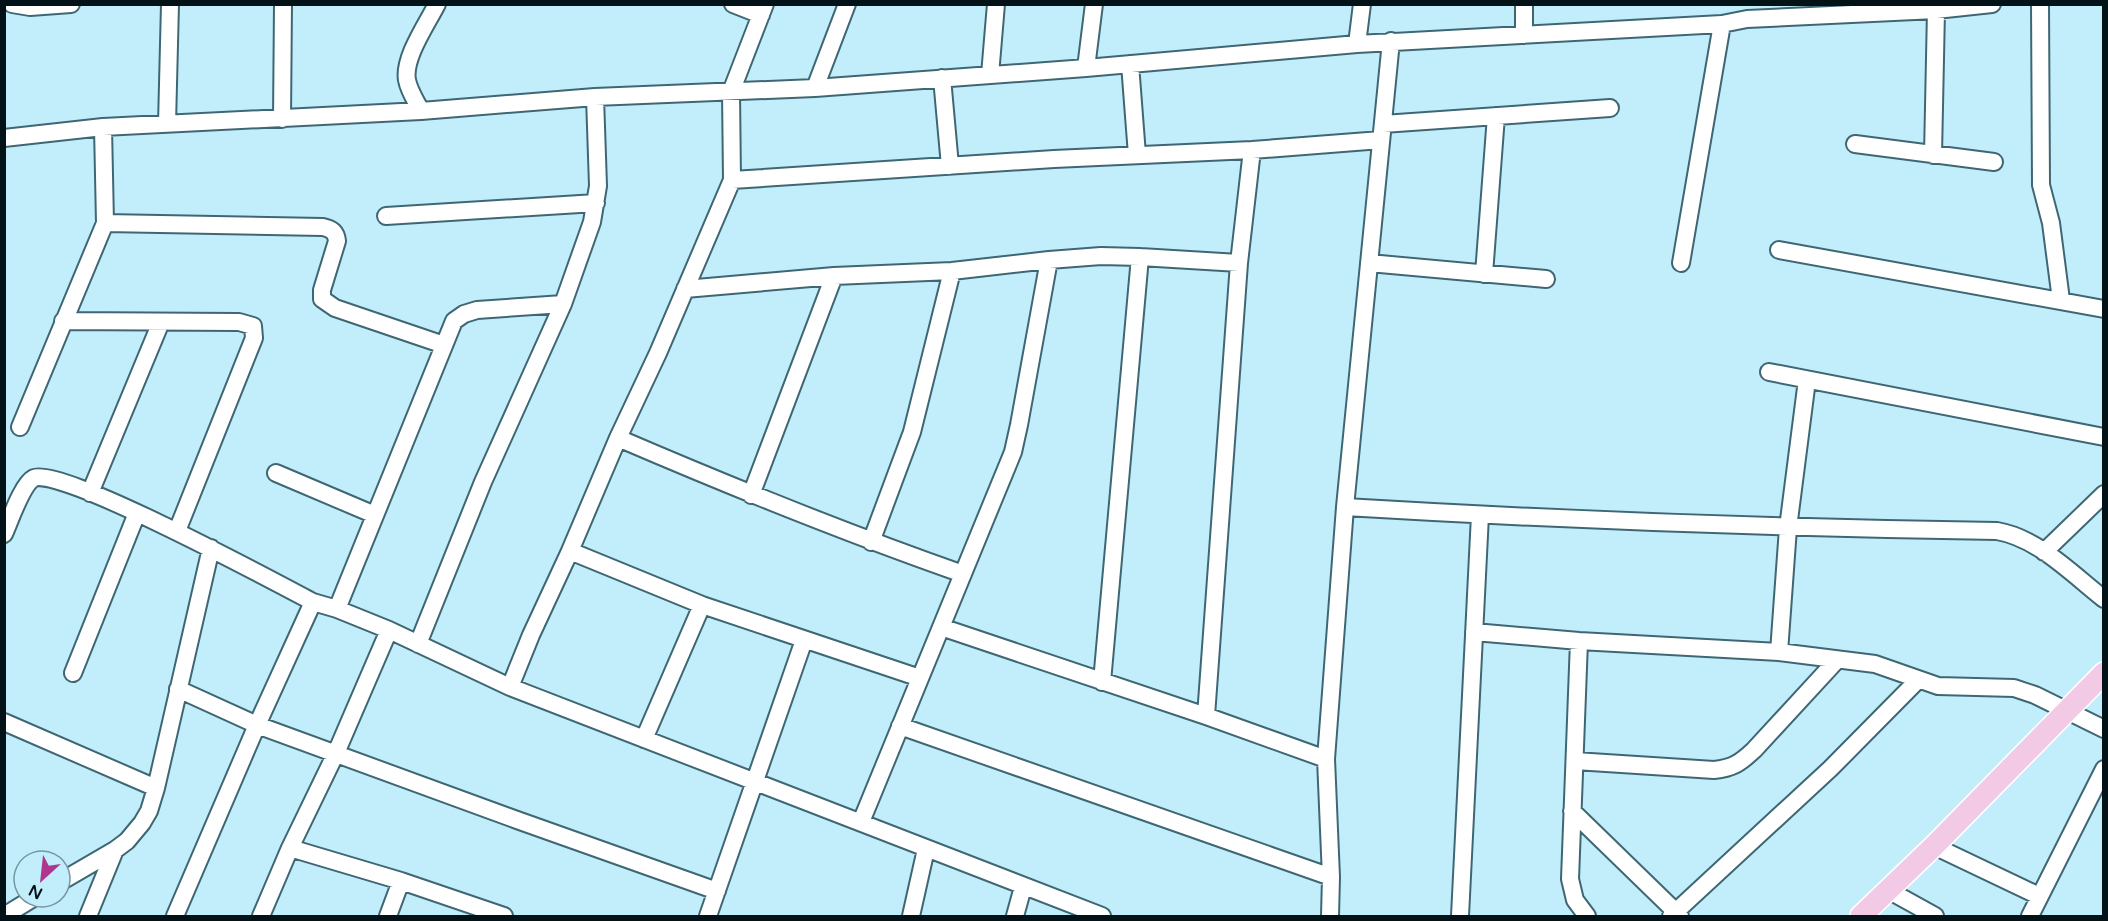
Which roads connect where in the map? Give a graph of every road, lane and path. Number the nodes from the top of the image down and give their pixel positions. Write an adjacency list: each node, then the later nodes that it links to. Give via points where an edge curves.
1 (12, 4): 2 (street)
2 (71, 4)
3 (170, 4): 33 (street)
4 (283, 4): 32 (street)
5 (437, 4): 30 (street, via 406,70)
6 (733, 4): 15 (street)
7 (847, 4): 26 (street)
8 (996, 4): 24 (street)
9 (1094, 4): 23 (street)
10 (1362, 4): 21 (street)
11 (1524, 4): 19 (street)
12 (1992, 4): 14 (street)
13 (2040, 4): 58 (street, via 2041,185)
14 (1962, 6): 16 (street)
15 (763, 10): 27 (street)
16 (1936, 10): 17 (street); 39 (street)
17 (1750, 12): 18 (street)
18 (1722, 24): 19 (street); 52 (street)
19 (1524, 35): 20 (street)
20 (1390, 42): 21 (street); 35 (street)
21 (1357, 44): 22 (street)
22 (1130, 64): 23 (street); 40 (street)
23 (1086, 68): 24 (street)
24 (990, 75): 25 (street)
25 (942, 78): 26 (street); 42 (street)
26 (816, 87): 27 (street)
27 (731, 92): 28 (street); 43 (street)
28 (595, 97): 30 (street); 44 (street)
29 (1610, 108): 31 (street)
30 (421, 111): 32 (street)
31 (1497, 116): 35 (street); 54 (street)
32 (282, 119): 33 (street)
33 (167, 124): 34 (street)
34 (103, 127): 36 (street); 46 (street)
35 (1382, 132): 38 (street); 51 (street)
36 (4, 138)
37 (1855, 144): 39 (street)
38 (1252, 150): 40 (street); 50 (street)
39 (1933, 154): 41 (street)
40 (1137, 155): 42 (street)
41 (1994, 162)
42 (950, 166): 43 (street)
43 (732, 180): 57 (street)
44 (596, 203): 45 (street); 59 (street)
45 (386, 216)
46 (105, 223): 61 (street); 63 (street, via 331,229 337,241 322,299)
47 (1779, 250): 58 (street)
48 (1140, 257): 49 (street); 50 (street); 101 (street)
49 (1049, 260): 53 (street); 84 (street, via 1020,425)
50 (1239, 263): 105 (street)
51 (1369, 263): 54 (street); 73 (street)
52 (1681, 263)
53 (952, 271): 55 (street); 80 (street, via 912,432)
54 (1484, 274): 56 (street)
55 (834, 276): 57 (street); 72 (street)
56 (1546, 279)
57 (685, 288): 68 (street)
58 (2061, 300): 60 (street)
59 (562, 304): 63 (street, via 464,314 454,321); 94 (street, via 483,482)
60 (2103, 309)
61 (63, 321): 62 (street); 66 (street)
62 (161, 322): 70 (street); 78 (street, via 239,322 253,326 255,338)
63 (444, 345): 75 (street)
64 (1769, 372): 65 (street)
65 (1807, 380): 67 (street); 77 (street)
66 (20, 427)
67 (2103, 437)
68 (618, 438): 72 (street); 82 (street)
69 (276, 473): 75 (street)
70 (90, 493): 74 (street); 79 (street, via 37,477 28,482)
71 (2103, 494): 83 (street)
72 (751, 495): 80 (street)
73 (1345, 507): 76 (street); 112 (street)
74 (137, 513): 78 (street); 97 (street)
75 (375, 515): 88 (street)
76 (1480, 515): 77 (street); 91 (street)
77 (1788, 528): 83 (street, via 1997,531 2012,534); 95 (street)
78 (177, 531): 81 (street)
79 (4, 534)
80 (871, 542): 84 (street)
81 (211, 548): 86 (street); 103 (street)
82 (570, 551): 87 (street); 102 (street)
83 (2044, 552): 85 (street)
84 (963, 574): 89 (street)
85 (2103, 600)
86 (313, 602): 88 (street); 107 (street)
87 (702, 605): 92 (street); 110 (street)
88 (336, 609): 90 (street)
89 (941, 627): 99 (street); 101 (street)
90 (389, 630): 94 (street); 111 (street)
91 (1474, 632): 93 (street); 141 (street)
92 (804, 640): 99 (street); 115 (street)
93 (1579, 641): 95 (street); 113 (street)
94 (418, 644): 102 (street)
95 (1779, 652): 96 (street)
96 (1836, 661): 100 (street, via 1875,664); 113 (street, via 1754,750 1729,768)
97 (73, 673)
98 (2103, 673): 104 (main road)
99 (920, 678): 108 (street)
100 (1918, 680): 104 (street, via 1938,686 2014,688); 131 (street)
101 (1102, 682): 105 (street)
102 (510, 687): 110 (street)
103 (178, 689): 107 (street); 116 (street)
104 (2068, 711): 109 (street); 119 (main road)
105 (1206, 716): 112 (street)
106 (4, 722): 116 (street)
107 (257, 725): 111 (street); 133 (street)
108 (900, 726): 118 (street); 124 (street)
109 (2103, 729)
110 (644, 739): 115 (street)
111 (336, 753): 120 (street); 128 (street)
112 (1326, 759): 124 (street)
113 (1575, 760): 117 (street)
114 (2103, 769): 129 (street)
115 (755, 783): 118 (street); 128 (street)
116 (156, 788): 122 (street, via 142,823)
117 (1572, 811): 131 (street); 142 (street, via 1570,879 1575,900)
118 (861, 822): 121 (street)
119 (1934, 846): 127 (main road); 129 (street)
120 (290, 848): 125 (street); 134 (street)
121 (926, 849): 126 (street); 137 (street)
122 (115, 850): 123 (street); 132 (street)
123 (72, 875)
124 (1331, 877): 140 (street)
125 (401, 881): 135 (street); 136 (street)
126 (1023, 887): 138 (street); 139 (street)
127 (1888, 890): 143 (main road); 144 (street)
128 (717, 891): 130 (street)
129 (2039, 896): 145 (street)
130 (714, 915)
131 (1676, 915)
132 (88, 916)
133 (175, 916)
134 (261, 916)
135 (388, 916)
136 (504, 916)
137 (911, 916)
138 (1015, 916)
139 (1102, 916)
140 (1330, 916)
141 (1460, 916)
142 (1587, 916)
143 (1860, 916)
144 (1934, 916)
145 (2030, 916)

